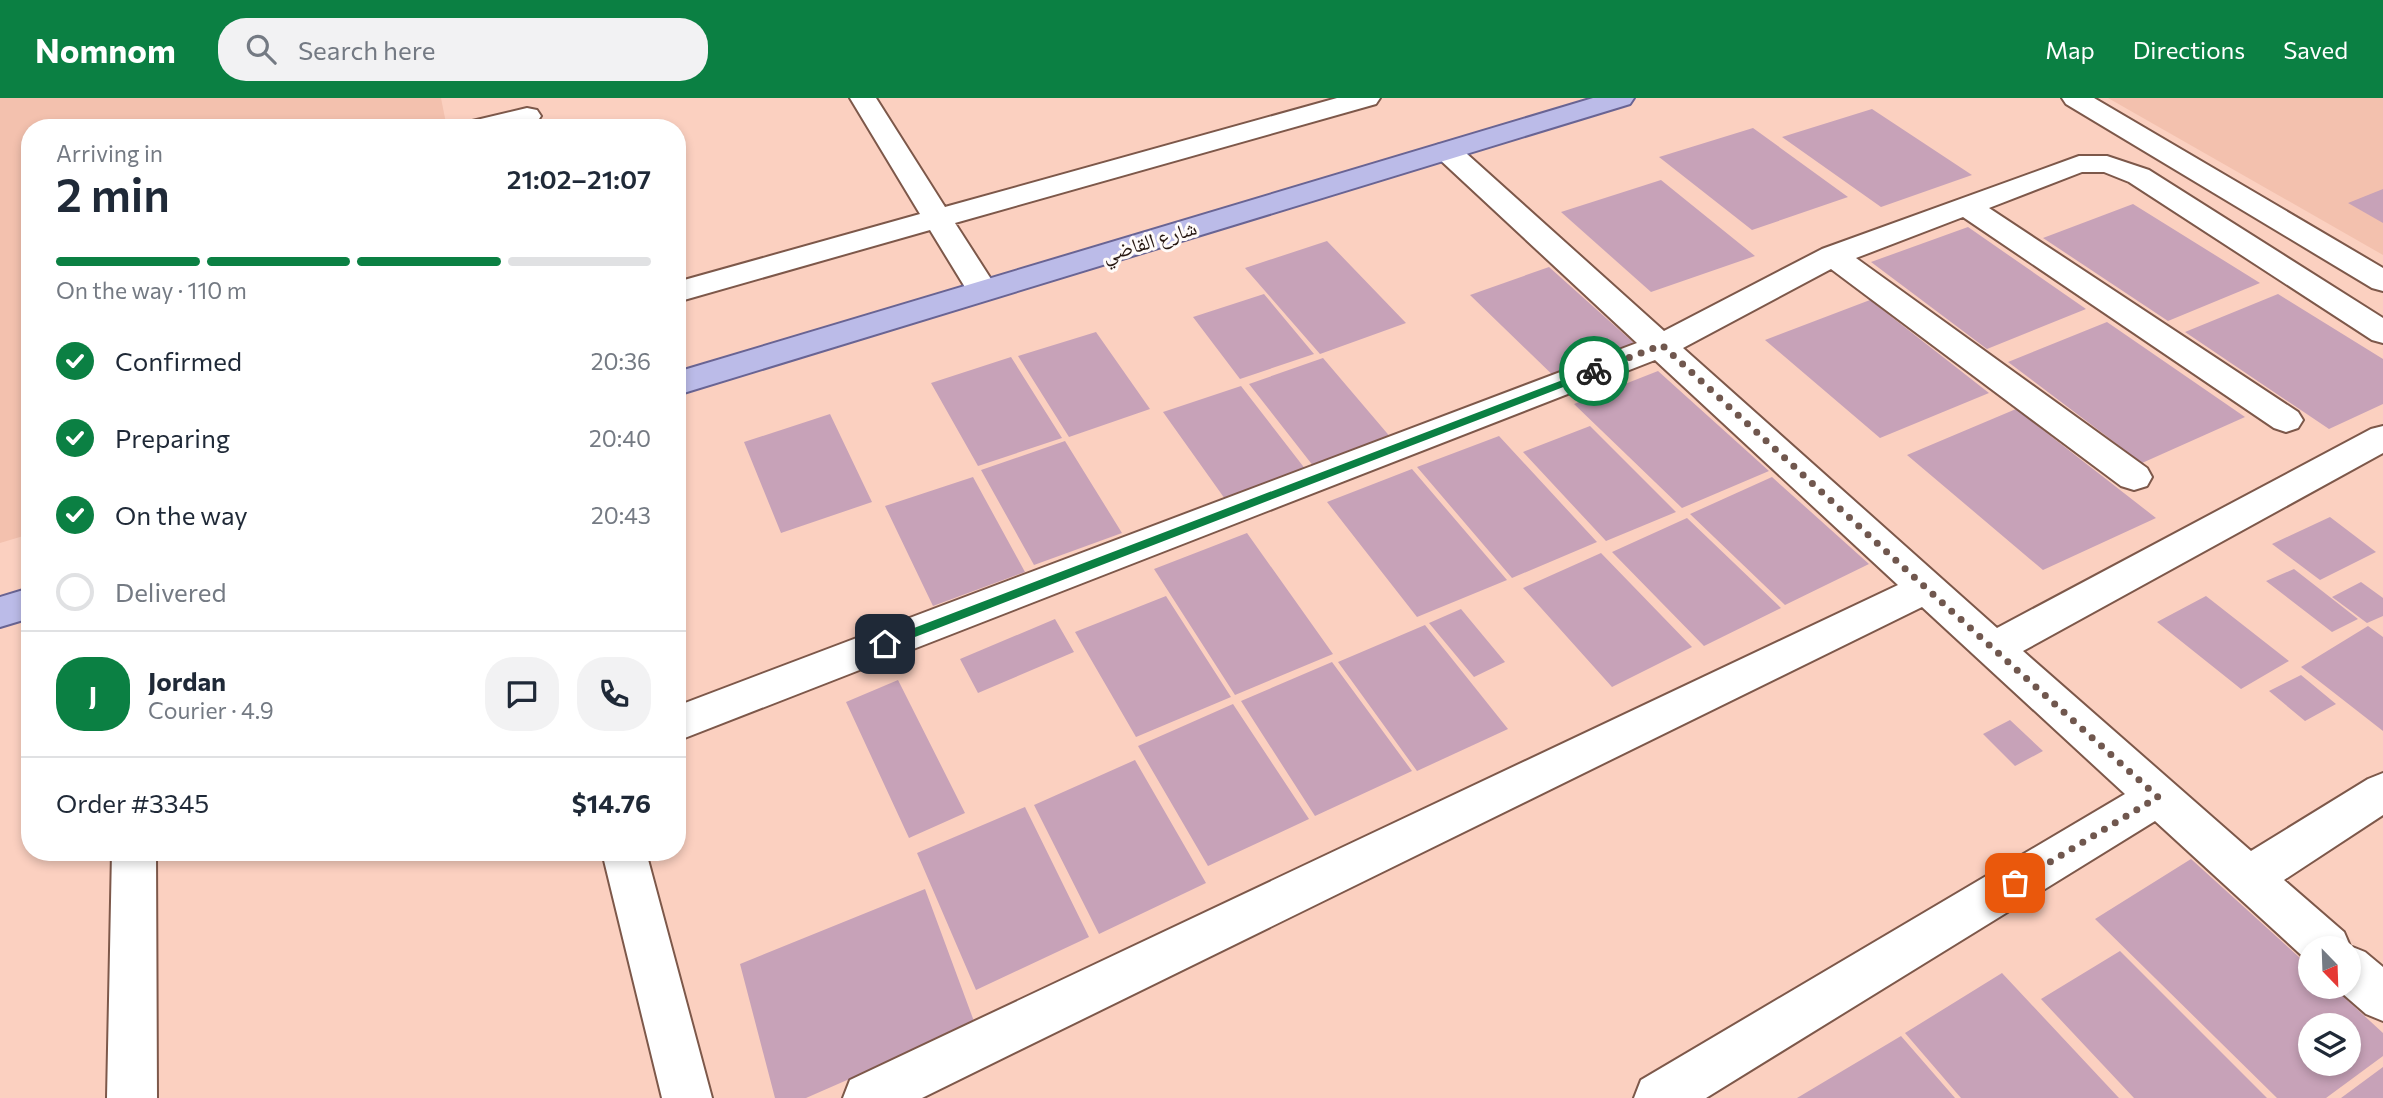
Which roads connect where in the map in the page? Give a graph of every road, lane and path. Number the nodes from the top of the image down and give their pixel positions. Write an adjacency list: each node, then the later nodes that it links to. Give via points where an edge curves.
1 (863, 98): 9 (street)
2 (1367, 98): 9 (street)
3 (1621, 98): 7 (main road, شارع القاضي)
4 (2075, 98): 11 (street)
5 (527, 114): 6 (street)
6 (510, 119)
7 (1447, 151): 13 (main road, شارع القاضي); 15 (street)
8 (1966, 206): 10 (street); 14 (street, via 2079,164 2107,164 2139,176); 17 (street)
9 (938, 217): 12 (street); 13 (street)
10 (1833, 256): 15 (street); 19 (street)
11 (2383, 281)
12 (686, 289)
13 (982, 290): 16 (main road, شارع القاضي)
14 (2383, 333)
15 (1662, 345): 20 (street); 24 (street)
16 (686, 381)
17 (2286, 420)
18 (2383, 438): 23 (street)
19 (2134, 477)
20 (1926, 588): 23 (street); 35 (street)
21 (21, 606): 22 (main road)
22 (0, 612)
23 (1993, 649): 26 (street)
24 (686, 721)
25 (2383, 792): 29 (street)
26 (2158, 797): 29 (street); 36 (street)
27 (134, 861): 33 (street)
28 (626, 861): 34 (street)
29 (2248, 878): 30 (street)
30 (2313, 936)
31 (2361, 979): 32 (street)
32 (2383, 998)
33 (132, 1098)
34 (687, 1098)
35 (868, 1098)
36 (1659, 1098)

